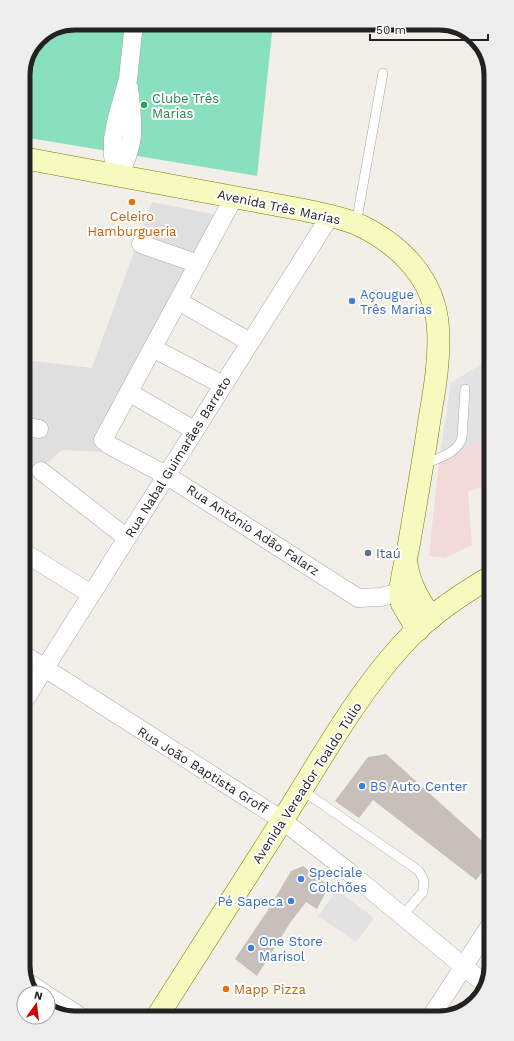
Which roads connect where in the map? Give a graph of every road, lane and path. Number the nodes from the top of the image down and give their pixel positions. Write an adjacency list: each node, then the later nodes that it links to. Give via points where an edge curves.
1 (133, 30): 4 (street, via 128,79 133,123 132,141 127,160)
2 (383, 73): 7 (lane)
3 (30, 159): 4 (street, Avenida Três Marias)
4 (118, 176): 5 (street, Avenida Três Marias)
5 (234, 197): 6 (street, Avenida Três Marias); 9 (street)
6 (330, 216): 7 (street, Avenida Três Marias); 11 (street, Rua Nabal Guimarães Barreto)
7 (356, 224): 17 (street, Avenida Três Marias, via 389,242 405,256 418,271 435,307 439,346)
8 (141, 244): 9 (street)
9 (198, 264): 19 (street, Rua Antônio Adão Falarz, via 106,442)
10 (187, 306): 11 (street)
11 (250, 342): 13 (street, Rua Nabal Guimarães Barreto)
12 (162, 353): 13 (street)
13 (223, 385): 16 (street, Rua Nabal Guimarães Barreto)
14 (465, 389): 17 (lane, via 462,438 459,446)
15 (137, 396): 16 (street)
16 (194, 430): 19 (street, Rua Nabal Guimarães Barreto)
17 (422, 465): 22 (street, Avenida Três Marias)
18 (41, 471): 20 (street)
19 (166, 475): 20 (street, Rua Nabal Guimarães Barreto); 24 (street, Rua Antônio Adão Falarz, via 358,598 381,597)
20 (127, 538): 25 (street, Rua Nabal Guimarães Barreto)
21 (30, 556): 25 (street)
22 (406, 559): 24 (street, Avenida Três Marias); 26 (street, Avenida Três Marias, via 409,578)
23 (484, 581): 26 (street, Avenida Vereador Toaldo Túlio)
24 (400, 592): 26 (street, Avenida Três Marias, via 402,604)
25 (91, 594): 28 (street, Rua Nabal Guimarães Barreto)
26 (424, 624): 30 (street, Avenida Vereador Toaldo Túlio, via 404,643 374,680)
27 (30, 659): 28 (street, Rua João Baptista Groff)
28 (44, 668): 29 (street, Rua Nabal Guimarães Barreto); 31 (street, Rua João Baptista Groff)
29 (30, 691)
30 (302, 789): 31 (street, Avenida Vereador Toaldo Túlio); 32 (lane, via 418,871 424,881 422,892)
31 (282, 820): 32 (street, Rua João Baptista Groff); 38 (street, Avenida Vereador Toaldo Túlio)
32 (402, 916): 34 (street, Rua João Baptista Groff)
33 (484, 935): 34 (street)
34 (464, 966): 35 (street, Rua João Baptista Groff); 39 (street)
35 (482, 981)
36 (56, 1001): 37 (street)
37 (72, 1011)
38 (161, 1011)
39 (435, 1011)

